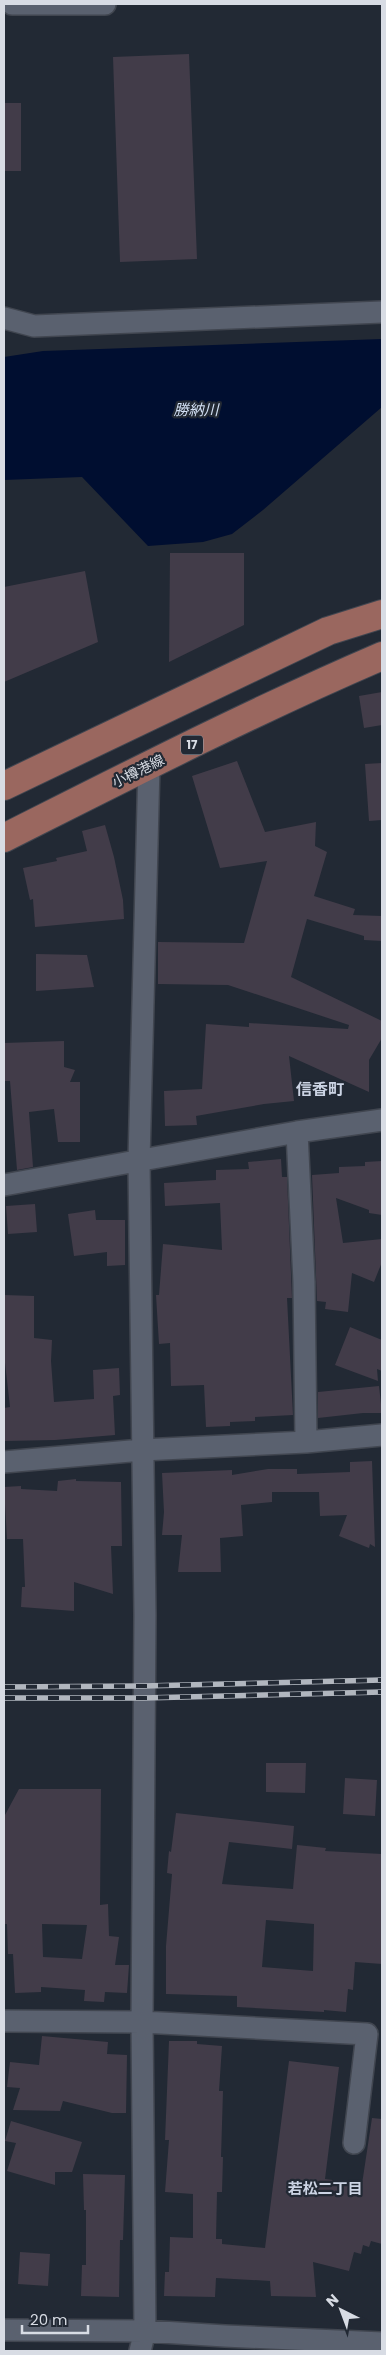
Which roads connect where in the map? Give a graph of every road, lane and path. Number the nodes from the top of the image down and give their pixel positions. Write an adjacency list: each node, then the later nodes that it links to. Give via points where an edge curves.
1 (12, 4): 2 (street)
2 (105, 4)
3 (382, 312): 4 (street, via 34,326)
4 (4, 318)
5 (382, 614): 8 (main road, via 328,631)
6 (382, 656): 7 (main road, 小樽港線 / 17)
7 (150, 765): 9 (main road, 小樽港線 / 17); 12 (street)
8 (4, 786)
9 (4, 838)
10 (382, 1120): 11 (street)
11 (297, 1132): 12 (street); 15 (street, via 304,1282)
12 (139, 1161): 13 (street); 16 (street)
13 (4, 1185)
14 (382, 1435): 15 (street)
15 (306, 1442): 16 (street)
16 (142, 1450): 17 (street); 19 (street, via 145,1615)
17 (4, 1462)
18 (4, 2022): 19 (street)
19 (142, 2022): 20 (street, via 367,2034); 22 (street)
20 (354, 2144)
21 (4, 2330): 22 (street)
22 (145, 2330): 23 (street); 24 (street)
23 (377, 2343)
24 (140, 2351)

